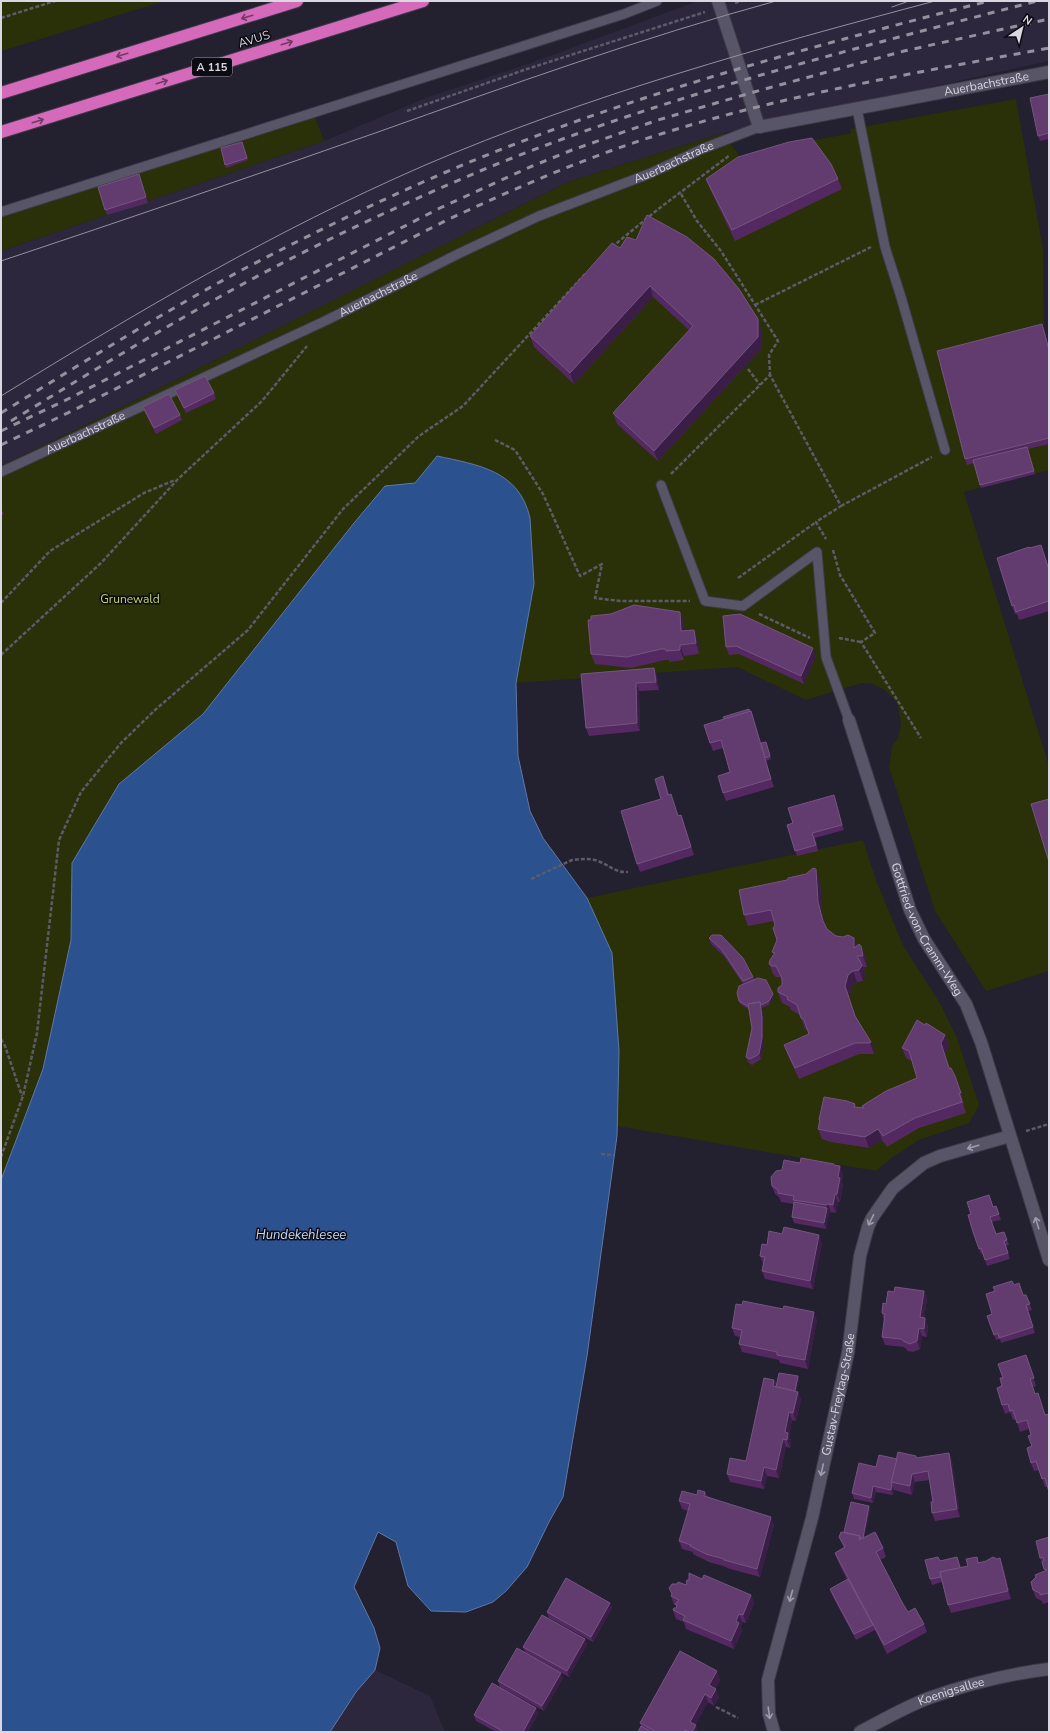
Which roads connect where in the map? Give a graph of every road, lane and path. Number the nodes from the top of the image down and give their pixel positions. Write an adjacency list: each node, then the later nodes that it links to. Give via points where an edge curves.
1 (55, 1): 7 (path)
2 (297, 1): 9 (highway, AVUS, one-way to 9)
3 (423, 1): 13 (highway, AVUS / A 115, one-way to 3)
4 (657, 1): 15 (lane, via 624,14)
5 (742, 1): 6 (path)
6 (719, 4): 11 (path); 12 (street)
7 (1, 18)
8 (1049, 72): 10 (street, Auerbachstraße)
9 (1, 93)
10 (858, 109): 12 (street, Auerbachstraße); 16 (lane)
11 (407, 111)
12 (754, 129): 14 (path, via 734,152); 26 (lane, Auerbachstraße, via 702,149 651,173 539,216 327,320)
13 (1, 132)
14 (681, 194): 17 (path); 19 (path)
15 (1, 212)
16 (884, 241): 19 (path); 25 (lane)
17 (609, 251)
18 (586, 273): 43 (path, via 462,406 419,436 343,509 248,630 155,710 121,743 81,792 58,840 37,1033)
19 (755, 305): 22 (path, via 778,341 769,355)
20 (308, 345): 27 (path, via 262,401)
21 (748, 369): 23 (path)
22 (770, 375): 23 (path); 29 (path)
23 (760, 385): 28 (path)
24 (494, 440): 32 (path, via 515,450 519,456 542,494 580,576 602,564 595,598 620,601)
25 (945, 450): 29 (path)
26 (1, 472)
27 (178, 479): 33 (path, via 144,493 50,551); 37 (path, via 101,563)
28 (661, 484): 32 (lane)
29 (841, 506): 30 (path)
30 (816, 522): 31 (path); 36 (path, via 833,550 840,575 875,633)
31 (738, 578)
32 (705, 601): 34 (lane)
33 (1, 603)
34 (743, 606): 35 (path); 35 (lane, via 817,552)
35 (825, 640): 36 (path); 38 (lane, via 826,657)
36 (861, 642): 39 (path)
37 (1, 655)
38 (849, 720): 46 (street, Gottfried-von-Cramm-Weg, via 910,910 924,939 966,1004 981,1042)
39 (921, 738)
40 (628, 872): 41 (path, via 616,871 597,860 578,859)
41 (531, 879)
42 (1, 1039): 43 (path)
43 (23, 1096): 49 (path)
44 (1049, 1124): 45 (path)
45 (1025, 1132)
46 (1010, 1136): 50 (street, Gottfried-von-Cramm-Weg, one-way to 46); 54 (street, Gustav-Freytag-Straße, one-way to 54, via 924,1163 893,1188 868,1227 860,1256 848,1353 812,1518 768,1680 769,1714)
47 (601, 1154): 48 (path)
48 (614, 1155)
49 (1, 1158)
50 (1049, 1260)
51 (1049, 1669): 55 (street, Koenigsallee, via 993,1678 928,1698)
52 (716, 1707): 53 (path)
53 (738, 1718)
54 (774, 1732)
55 (860, 1732)

